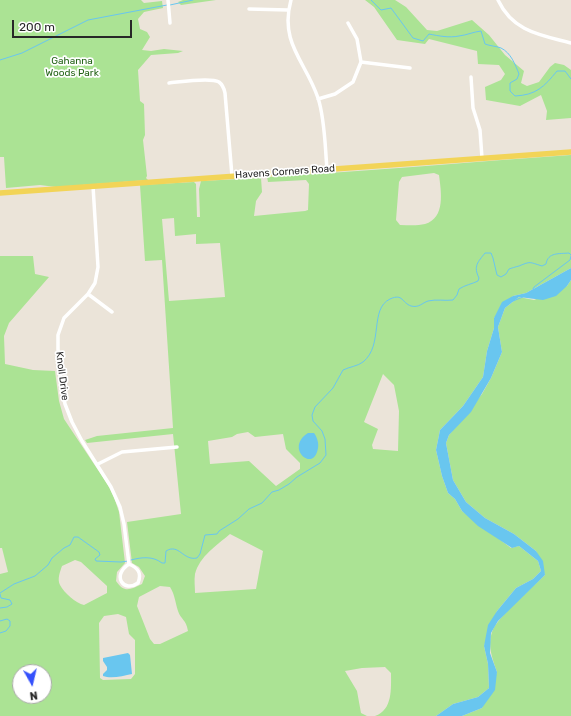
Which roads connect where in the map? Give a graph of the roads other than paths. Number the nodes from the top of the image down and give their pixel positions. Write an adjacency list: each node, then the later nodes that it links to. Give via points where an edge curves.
1 (168, 0): 7 (street)
2 (290, 0): 5 (street)
3 (498, 0): 8 (street, via 513,22 531,32)
4 (249, 9): 5 (street)
5 (288, 10): 13 (street, via 290,38)
6 (348, 23): 9 (street, via 357,39)
7 (170, 24)
8 (571, 43)
9 (361, 62): 10 (street); 13 (street, via 353,82 335,94)
10 (410, 68)
11 (471, 77): 15 (street, via 473,108 480,130)
12 (169, 83): 17 (street, via 211,80 218,81 223,86)
13 (318, 99): 16 (street)
14 (571, 152): 15 (main road, Havens Corners Road)
15 (482, 158): 16 (main road, Havens Corners Road)
16 (327, 169): 17 (main road, Havens Corners Road)
17 (232, 176): 18 (main road, Havens Corners Road)
18 (92, 186): 19 (main road, Havens Corners Road); 20 (street, Knoll Drive, via 98,266 95,283)
19 (0, 194)
20 (88, 294): 21 (street); 23 (street, Knoll Drive, via 64,318 58,335 58,349 65,404 79,435)
21 (112, 312)
22 (177, 447): 23 (street, via 122,452)
23 (98, 464): 24 (street, Knoll Drive, via 120,507)
24 (129, 564): 24 (street, via 120,573 120,578 130,586 138,583 140,572)

